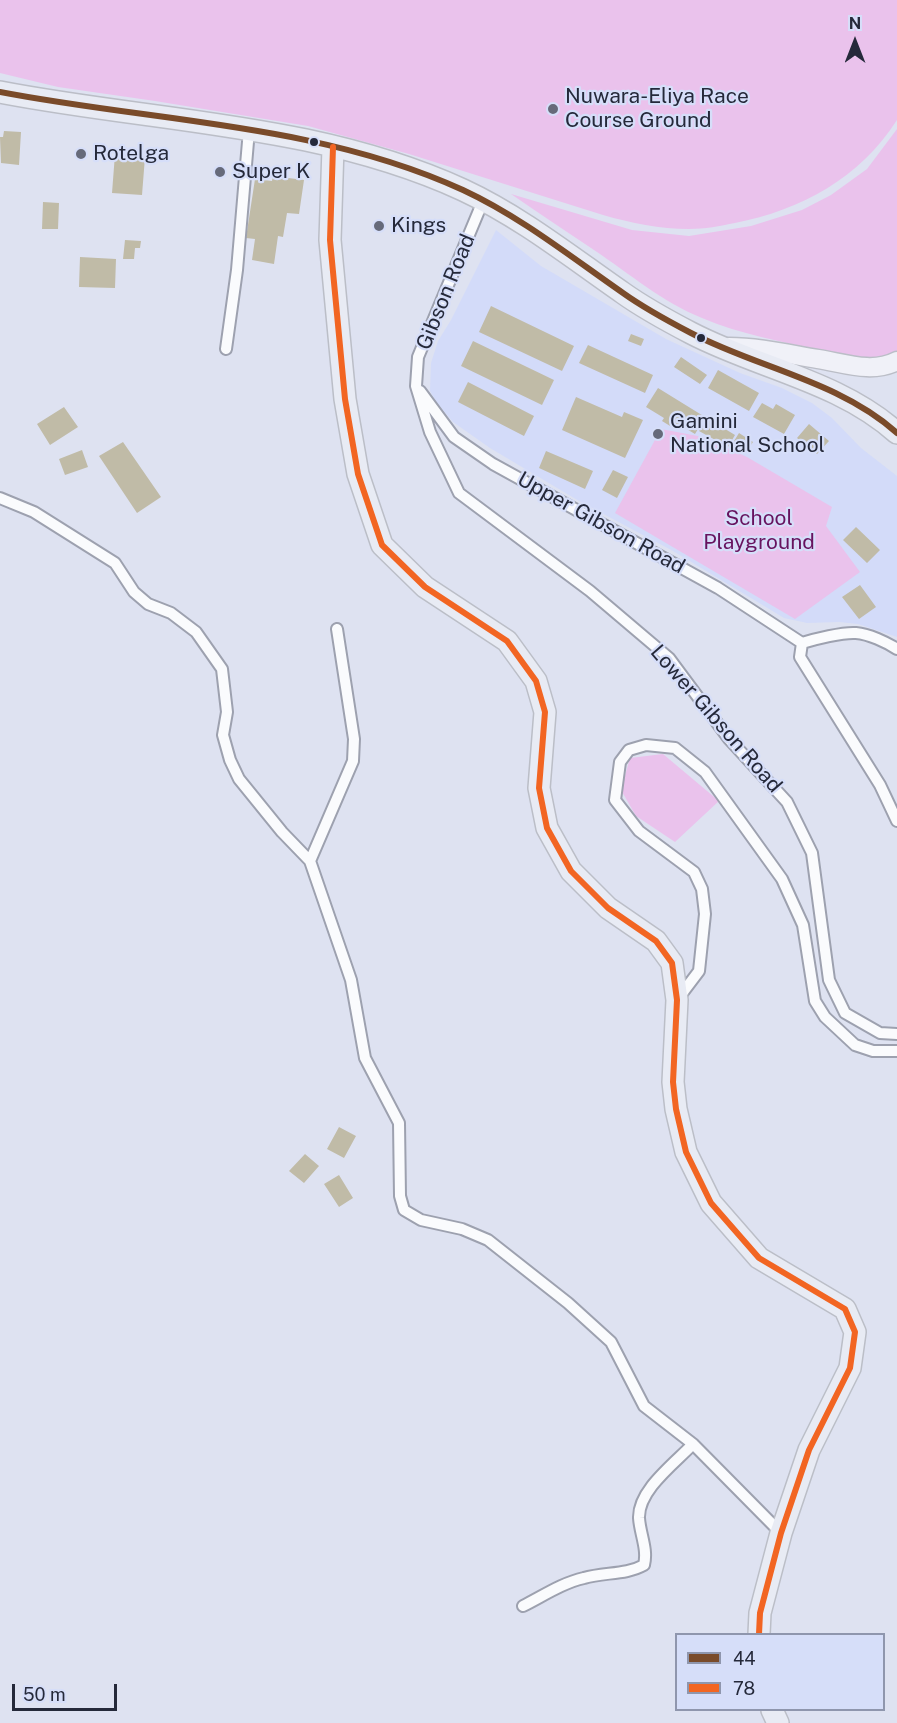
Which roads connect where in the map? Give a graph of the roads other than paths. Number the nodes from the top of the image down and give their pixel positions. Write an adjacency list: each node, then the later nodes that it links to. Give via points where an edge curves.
1 (0, 92): 2 (highway)
2 (249, 130): 3 (highway); 6 (street)
3 (333, 147): 4 (highway, via 411,169); 16 (highway, via 330,240 345,399 358,474 382,545 424,587 507,641 536,681 545,712 539,788 547,828 571,871 608,908 656,941 672,963)
4 (483, 201): 5 (highway, via 528,226 625,295); 8 (street, Gibson Road, via 418,357)
5 (724, 347): 7 (main road, via 862,367 883,367); 9 (highway, via 854,403)
6 (226, 349)
7 (897, 361)
8 (416, 386): 12 (street, Upper Gibson Road, via 454,436 493,464 718,588); 17 (street, Lower Gibson Road, via 430,432 459,493 590,591 669,658 729,739 787,802 812,853 829,980 845,1013 880,1033)
9 (897, 433)
10 (0, 498): 15 (street, via 34,512 115,563 134,592 148,604 171,613 196,632 222,669 227,712 224,735 239,779)
11 (337, 629): 15 (street, via 354,739 353,761)
12 (802, 643): 13 (street, via 856,633); 14 (street, via 801,657 880,785)
13 (897, 649)
14 (897, 821)
15 (310, 861): 19 (street, via 351,980 365,1058 399,1123 400,1197 404,1209 421,1220 462,1229 488,1240 568,1303 610,1342 644,1406)
16 (677, 1000): 18 (street, via 699,971 705,914 702,890 694,872 639,831 615,800 620,762 629,750 646,745 675,748 705,772 782,879 803,925 815,1001 825,1017 855,1044 873,1051); 20 (highway, via 676,1109 687,1152 711,1203 759,1258 845,1310 855,1332 850,1368 809,1450)
17 (897, 1034)
18 (897, 1051)
19 (693, 1444): 20 (street); 21 (street, via 642,1499 639,1517 644,1565 572,1581)
20 (781, 1533): 22 (highway, via 760,1613)
21 (523, 1605)
22 (759, 1633)

